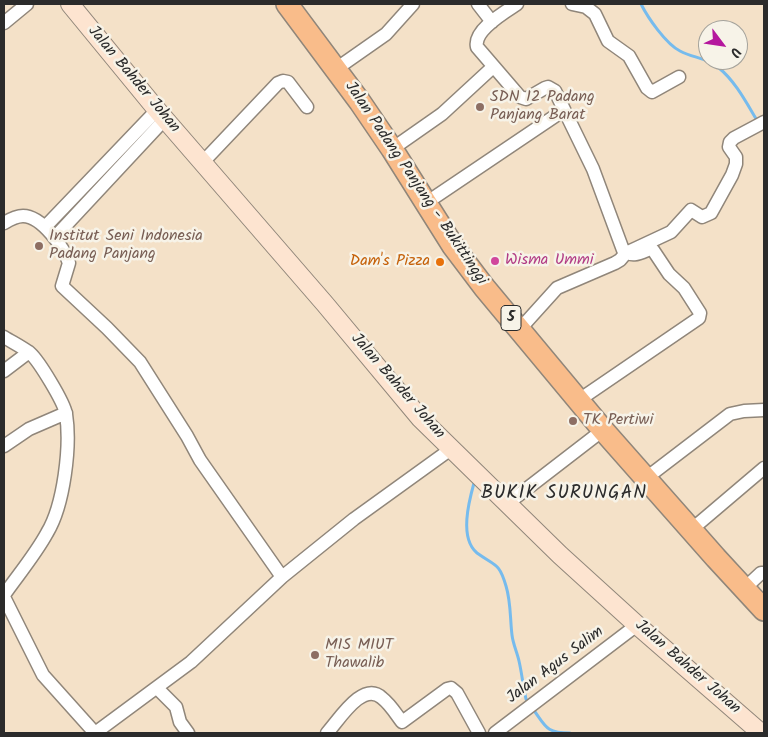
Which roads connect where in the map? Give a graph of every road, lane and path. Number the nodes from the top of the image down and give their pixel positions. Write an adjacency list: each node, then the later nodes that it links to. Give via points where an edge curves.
1 (27, 4): 9 (street)
2 (70, 4): 15 (main road, Jalan Bahder Johan)
3 (478, 4): 8 (street)
4 (517, 4): 8 (street)
5 (572, 4): 12 (street, via 596,14 611,44 629,56 652,92)
6 (290, 5): 11 (highway, Jalan Padang Panjang - Bukittinggi / 5)
7 (410, 5): 11 (street, via 386,34)
8 (492, 22): 10 (street, via 476,40 477,47)
9 (4, 23)
10 (493, 67): 14 (street, via 520,98 552,88); 17 (street, via 442,114)
11 (336, 69): 17 (highway, Jalan Padang Panjang - Bukittinggi / 5)
12 (680, 77)
13 (307, 107): 18 (street, via 288,82 278,83)
14 (564, 110): 19 (street); 23 (street)
15 (161, 115): 18 (main road, Jalan Bahder Johan); 21 (street); 22 (street)
16 (764, 122): 23 (street, via 730,142 736,164 712,213 702,217 692,210 671,232)
17 (392, 149): 19 (highway, Jalan Padang Panjang - Bukittinggi / 5)
18 (203, 162): 33 (main road, Jalan Bahder Johan, via 420,418)
19 (426, 203): 24 (highway, Jalan Padang Panjang - Bukittinggi / 5, via 453,246)
20 (4, 223): 21 (street, via 23,216)
21 (45, 227): 22 (street)
22 (55, 237): 39 (street, via 69,264 62,286 140,362 200,460)
23 (626, 253): 24 (street, via 615,263 556,288); 28 (street, via 634,255 653,250 669,274 684,288 700,316)
24 (520, 330): 28 (highway, Jalan Padang Panjang - Bukittinggi / 5)
25 (4, 337): 26 (street)
26 (29, 352): 27 (street); 30 (street)
27 (4, 371)
28 (579, 400): 31 (highway, Jalan Padang Panjang - Bukittinggi / 5)
29 (764, 410): 35 (street, via 730,414)
30 (66, 413): 32 (street, via 28,429); 41 (street, via 68,451 55,514 47,534)
31 (603, 430): 35 (highway, Jalan Padang Panjang - Bukittinggi / 5); 36 (street)
32 (4, 446)
33 (451, 448): 36 (main road, Jalan Bahder Johan); 39 (street)
34 (764, 468): 37 (street)
35 (645, 479): 37 (highway, Jalan Padang Panjang - Bukittinggi / 5)
36 (507, 504): 43 (main road, Jalan Bahder Johan)
37 (691, 530): 40 (highway, Jalan Padang Panjang - Bukittinggi / 5)
38 (764, 573): 40 (street)
39 (282, 577): 44 (street, via 191,662)
40 (744, 588): 42 (highway, Jalan Padang Panjang - Bukittinggi / 5)
41 (4, 596): 47 (street, via 42,675)
42 (764, 610)
43 (637, 625): 46 (street, Jalan Agus Salim); 50 (main road, Jalan Bahder Johan)
44 (156, 688): 47 (street); 48 (street, via 176,706 180,722)
45 (335, 731): 49 (street, via 354,701 365,693 374,692 382,697 402,722 450,688 457,693)
46 (500, 732)
47 (95, 733)
48 (188, 733)
49 (479, 733)
50 (761, 733)

